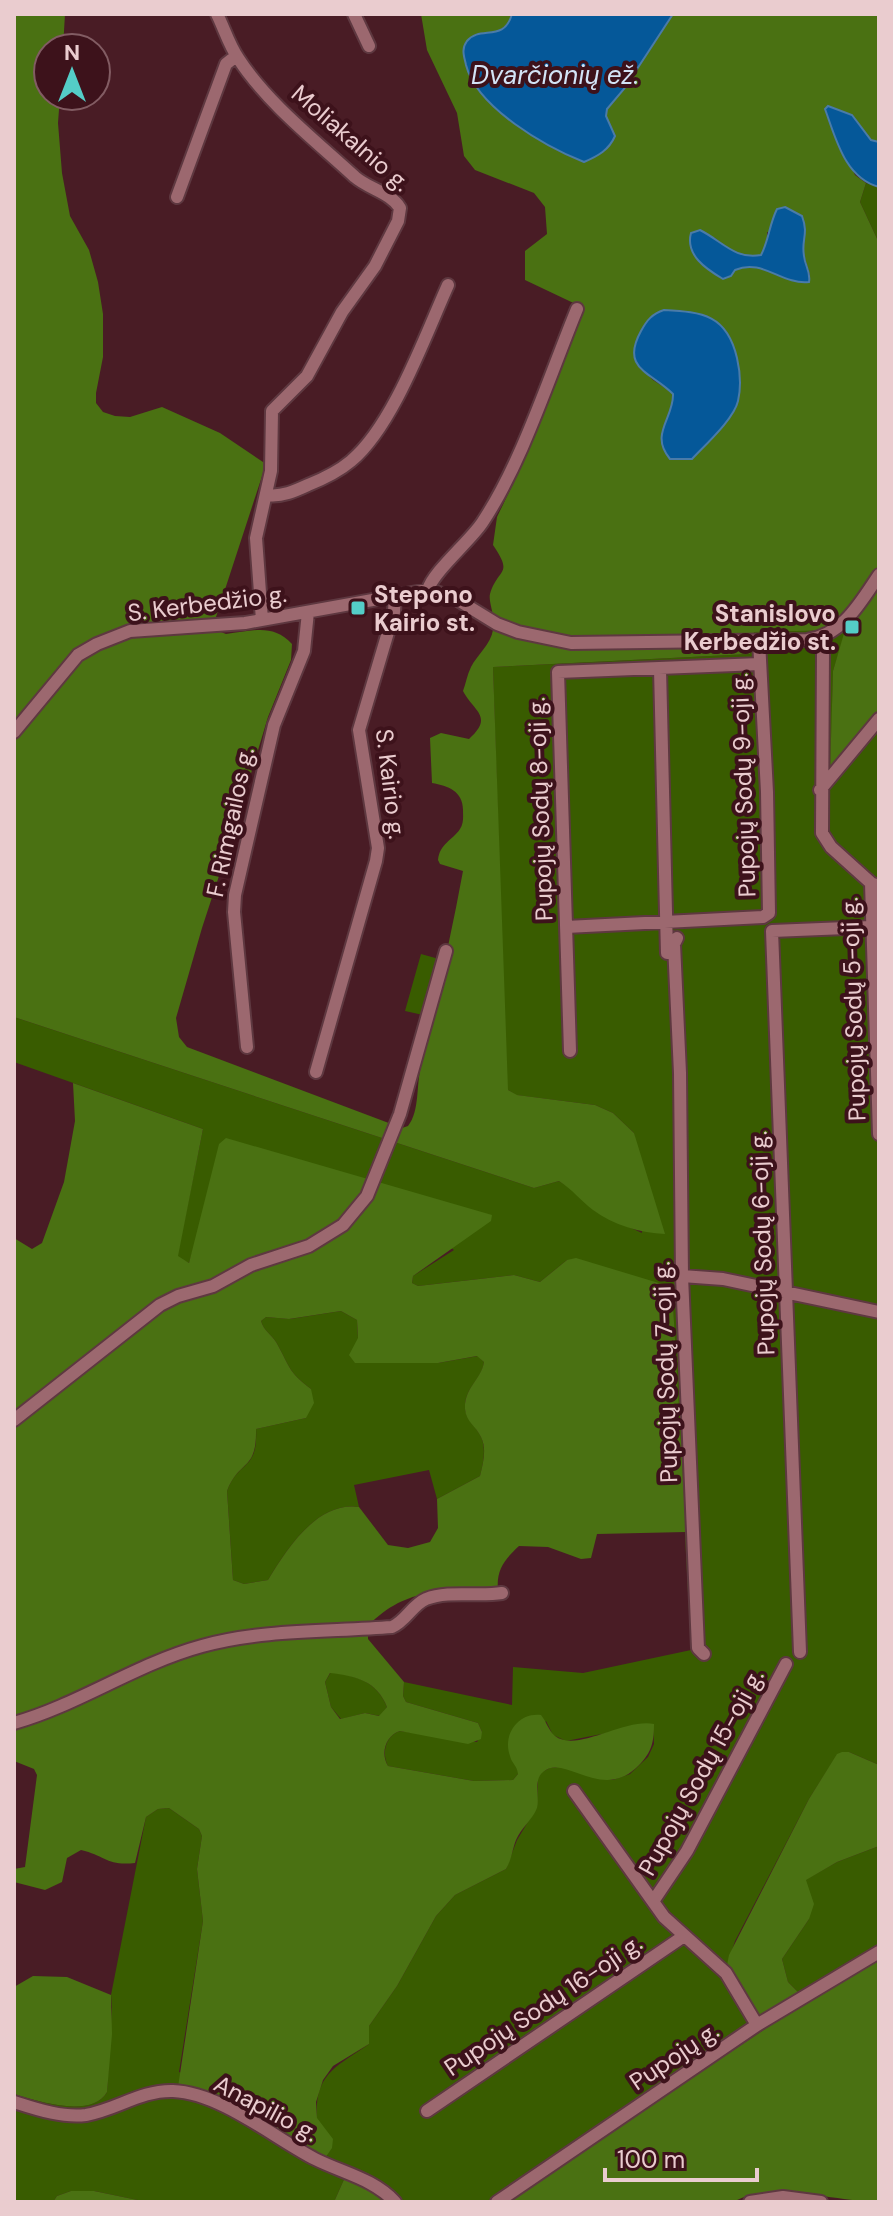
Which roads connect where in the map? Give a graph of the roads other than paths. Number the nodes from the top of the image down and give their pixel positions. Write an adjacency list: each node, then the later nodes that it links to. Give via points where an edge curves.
1 (217, 14): 4 (street, Moliakalnio g.)
2 (354, 14): 3 (street)
3 (369, 46)
4 (236, 56): 5 (street, via 226,64); 8 (street, Moliakalnio g., via 300,127 360,181 400,208 375,266 307,376 277,404 271,418)
5 (177, 197)
6 (448, 285): 8 (street, via 401,390 353,459 293,492)
7 (577, 309): 10 (street, via 499,495)
8 (267, 495): 13 (street, via 256,538)
9 (879, 575): 14 (street, via 841,626)
10 (428, 590): 11 (street, S. Kerbedžio g.); 15 (street, S. Kerbedžio g., via 453,597 518,632 571,643)
11 (395, 594): 12 (street, S. Kerbedžio g.); 29 (street, S. Kairio g., via 359,730 376,861)
12 (308, 612): 13 (street, S. Kerbedžio g.); 27 (street, F. Rimgailos g., via 304,651 274,725 235,895)
13 (262, 620): 19 (street, S. Kerbedžio g., via 130,631 97,644 78,655)
14 (820, 638): 15 (street, S. Kerbedžio g.); 20 (street)
15 (759, 641): 16 (street, Pupojų Sodų 9-oji g.)
16 (760, 664): 17 (street, Pupojų Sodų 8-oji g.); 22 (street, Pupojų Sodų 9-oji g., via 769,913)
17 (660, 669): 22 (street, Pupojų Sodų 7-oji g.); 23 (street, Pupojų Sodų 8-oji g., via 558,672)
18 (879, 719): 20 (street)
19 (14, 732)
20 (820, 790): 21 (street, via 825,841)
21 (876, 882): 24 (street, Pupojų Sodų 5-oji g.)
22 (666, 922): 23 (street, Pupojų Sodų 9-oji g.); 30 (street, Pupojų Sodų 7-oji g., via 673,1080)
23 (566, 927): 28 (street, Pupojų Sodų 8-oji g.)
24 (871, 927): 31 (street, Pupojų Sodų 5-oji g.); 33 (street, Pupojų Sodų 6-oji g., via 772,931)
25 (677, 938): 30 (street, Pupojų Sodų 7-oji g.)
26 (446, 951): 35 (street, via 379,1170 367,1196 343,1225 309,1246 160,1305)
27 (247, 1047)
28 (570, 1051)
29 (316, 1072)
30 (681, 1087): 32 (street, Pupojų Sodų 7-oji g.)
31 (879, 1134)
32 (682, 1276): 33 (street); 38 (street, Pupojų Sodų 7-oji g., via 698,1648)
33 (787, 1291): 34 (street); 37 (street, Pupojų Sodų 6-oji g.)
34 (879, 1312)
35 (14, 1420)
36 (502, 1593): 40 (street, via 424,1600 392,1627 203,1645)
37 (800, 1652)
38 (704, 1654)
39 (786, 1664): 42 (street, Pupojų Sodų 15-oji g., via 687,1851)
40 (14, 1723)
41 (574, 1791): 42 (street)
42 (654, 1900): 43 (street)
43 (684, 1936): 45 (street, via 726,1973); 47 (street, Pupojų Sodų 16-oji g.)
44 (879, 1952): 45 (street, Pupojų g.)
45 (757, 2025): 49 (street, Pupojų g.)
46 (14, 2102): 48 (street, Anapilio g., via 87,2115 149,2094 191,2093 368,2182)
47 (427, 2111)
48 (395, 2202)
49 (497, 2202)
50 (750, 2202): 51 (street, via 783,2197)
51 (821, 2202)

